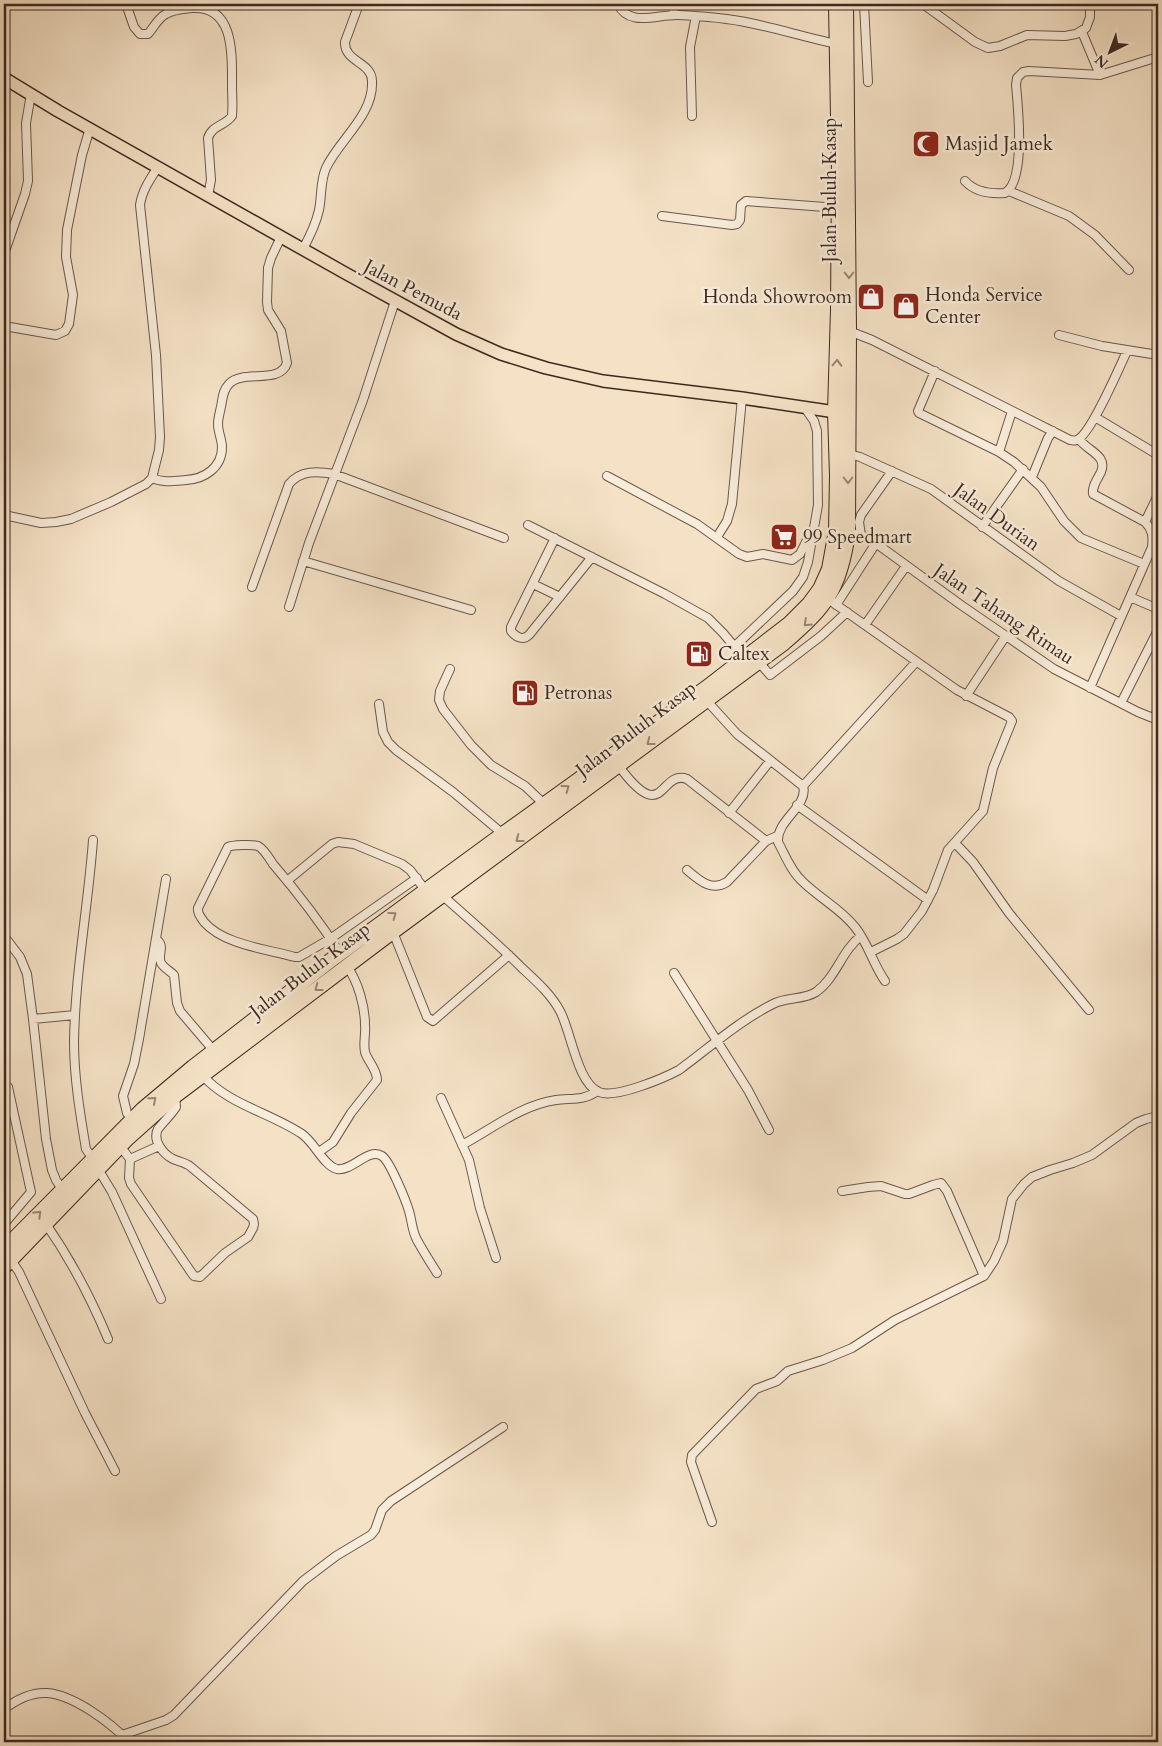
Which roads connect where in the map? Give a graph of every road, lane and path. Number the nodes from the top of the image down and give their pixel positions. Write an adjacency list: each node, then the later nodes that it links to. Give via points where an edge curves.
1 (126, 4): 10 (street, via 134,27 144,35 172,11)
2 (358, 4): 29 (street, via 345,48 353,59 369,70 372,91 364,112 324,174 320,208)
3 (618, 4): 11 (street, via 634,17)
4 (673, 4): 11 (street)
5 (836, 4): 14 (highway, Jalan Buluh Kasap)
6 (846, 4): 34 (highway, Jalan Buluh Kasap, one-way to 34)
7 (864, 4): 18 (street)
8 (924, 4): 13 (street, via 988,48 1027,35 1065,36)
9 (1090, 4): 13 (street, via 1090,17)
10 (214, 8): 25 (street, via 223,22 233,59 232,110 231,118 214,128 208,138 211,180)
11 (674, 14): 12 (street)
12 (696, 16): 14 (street, via 751,23); 20 (street, via 690,47)
13 (1082, 32): 16 (street)
14 (837, 44): 26 (highway, Jalan Buluh Kasap)
15 (1158, 57): 16 (street)
16 (1100, 75): 24 (street, via 1029,71 1019,75 1016,85 1020,142 1014,181)
17 (4, 78): 19 (main road, Jalan Pemuda)
18 (868, 82)
19 (31, 94): 21 (main road, Jalan Pemuda); 30 (street, via 26,123 28,181)
20 (692, 116)
21 (90, 128): 22 (main road, Jalan Pemuda); 33 (street, via 67,230 66,257 73,295 69,324 65,331 56,335)
22 (158, 167): 25 (main road, Jalan Pemuda); 54 (street, via 145,188 140,205 156,356 160,437)
23 (965, 181): 24 (street, via 977,190 1000,194)
24 (1009, 191): 31 (street, via 1069,216 1095,235)
25 (208, 196): 28 (main road, Jalan Pemuda)
26 (838, 208): 27 (street, via 746,201 741,205 737,224); 42 (highway, Jalan Buluh Kasap, one-way to 26)
27 (662, 216)
28 (281, 237): 29 (main road, Jalan Pemuda); 54 (street, via 268,268 267,302 268,310 281,331 286,368 274,374 236,378 226,387 218,424 221,456 205,476 164,482)
29 (304, 249): 32 (main road, Jalan Pemuda)
30 (4, 254)
31 (1129, 270)
32 (395, 301): 39 (main road, Jalan Pemuda, via 456,334 521,362 603,381); 51 (street, via 363,400)
33 (4, 326)
34 (849, 332): 38 (street); 42 (highway, Jalan Buluh Kasap)
35 (1059, 335): 36 (street)
36 (1127, 350): 37 (street); 43 (street)
37 (1158, 355)
38 (935, 371): 41 (street); 46 (street, via 919,413)
39 (742, 398): 40 (main road, Jalan Pemuda); 62 (street, via 732,504)
40 (805, 408): 42 (main road, Jalan Pemuda); 59 (street, via 817,431 818,505)
41 (1012, 411): 44 (street); 46 (street)
42 (842, 413): 47 (highway, Jalan Buluh Kasap); 61 (highway, Jalan Buluh Kasap, via 837,476)
43 (1095, 417): 45 (street); 48 (street)
44 (1053, 431): 45 (street, via 1070,440); 53 (street)
45 (1079, 439): 57 (street, via 1102,459 1093,494)
46 (999, 452): 49 (street)
47 (849, 454): 50 (street, Jalan Durian); 61 (highway, Jalan Buluh Kasap, one-way to 61)
48 (1158, 455)
49 (1022, 469): 53 (street); 60 (street)
50 (892, 471): 60 (street, Jalan Durian, via 928,488); 61 (street, via 859,522)
51 (334, 474): 63 (street); 67 (street); 71 (street, via 316,471 304,474 289,484)
52 (607, 476): 62 (street)
53 (1032, 477): 68 (street, via 1076,534)
54 (152, 478): 56 (street, via 112,502 70,519 41,523)
55 (1158, 495): 57 (street)
56 (4, 515)
57 (1146, 522): 68 (street, via 1153,535 1152,547)
58 (528, 525): 64 (street)
59 (814, 526): 62 (street, via 800,554 792,560 764,554 747,557); 83 (street, via 803,577 793,591)
60 (982, 527): 79 (street, Jalan Durian, via 1067,586)
61 (848, 533): 65 (street, Jalan Tahang Rimau); 74 (highway, Jalan Buluh Kasap); 84 (highway, Jalan Buluh Kasap, via 820,589 808,604 790,623)
62 (717, 537)
63 (504, 538)
64 (555, 538): 66 (street); 70 (street)
65 (876, 543): 69 (street, Jalan Tahang Rimau); 74 (street)
66 (592, 557): 72 (street); 83 (street, via 708,618)
67 (303, 561): 75 (street); 77 (street)
68 (1144, 564): 73 (street)
69 (906, 566): 80 (street); 82 (street, Jalan Tahang Rimau)
70 (533, 584): 72 (street); 72 (street, via 511,628 513,634 521,638 529,636)
71 (252, 587)
72 (560, 596)
73 (1130, 597): 76 (street); 79 (street)
74 (832, 602): 78 (street); 85 (highway, Jalan Buluh Kasap, one-way to 85)
75 (289, 607)
76 (1158, 609)
77 (471, 610)
78 (847, 612): 80 (street); 85 (street, via 770,675)
79 (1121, 616): 88 (street)
80 (865, 625): 86 (street)
81 (1158, 630): 92 (street)
82 (1005, 636): 88 (street, Jalan Tahang Rimau, via 1054,669); 89 (street)
83 (734, 646): 84 (street)
84 (744, 658): 98 (highway, Jalan Buluh Kasap, one-way to 84)
85 (758, 661): 90 (highway, Jalan Buluh Kasap)
86 (916, 662): 89 (street); 97 (street)
87 (450, 669): 98 (street, via 440,691 443,709 492,766 525,786)
88 (1090, 688): 92 (street, Jalan Tahang Rimau)
89 (966, 696): 105 (street, via 1009,717 1013,724 996,758 983,811)
90 (706, 700): 95 (street, via 737,734); 96 (highway, Jalan Buluh Kasap, one-way to 96)
91 (379, 704): 101 (street, via 383,732 388,742)
92 (1122, 704): 94 (street, Jalan Tahang Rimau)
93 (1158, 709): 94 (street)
94 (1156, 719)
95 (770, 761): 97 (street); 100 (street)
96 (618, 765): 100 (street, via 646,794 657,795 680,776); 111 (highway, Jalan Buluh Kasap, one-way to 111)
97 (803, 786): 99 (street, via 804,793)
98 (544, 804): 101 (highway, Jalan Buluh Kasap)
99 (797, 805): 102 (street); 112 (street)
100 (729, 812): 104 (street)
101 (502, 834): 110 (highway, Jalan Buluh Kasap)
102 (777, 836): 104 (street); 115 (street, via 797,876 848,918)
103 (92, 840): 127 (street)
104 (766, 841): 106 (street, via 722,885 707,885)
105 (955, 843): 112 (street, via 943,860); 126 (street)
106 (687, 870)
107 (166, 878): 116 (street)
108 (417, 878): 109 (street, via 402,864 354,844 338,842); 110 (street); 117 (street)
109 (287, 881): 117 (street); 117 (street, via 261,848 230,846 198,912 209,927 227,938 295,957)
110 (426, 891): 118 (highway, Jalan Buluh Kasap, one-way to 110)
111 (443, 896): 113 (highway, Jalan Buluh Kasap); 121 (street)
112 (928, 900): 120 (street, via 904,934)
113 (393, 932): 119 (highway, Jalan Buluh Kasap); 121 (street, via 426,1017 433,1021)
114 (4, 936): 128 (street, via 20,957 27,974)
115 (861, 936): 120 (street); 129 (street, via 848,948 816,992 772,1004)
116 (156, 939): 130 (street, via 162,945 160,961 174,975 180,1011); 137 (street, via 134,1064 123,1096)
117 (330, 939): 122 (street)
118 (357, 940): 119 (highway, via 360,952); 122 (highway, Jalan Buluh Kasap)
119 (366, 952): 123 (highway, Jalan Buluh Kasap)
120 (870, 952): 125 (street)
121 (509, 955): 133 (street, via 544,989 558,1008 585,1078)
122 (335, 957): 123 (highway); 130 (highway, Jalan Buluh Kasap)
123 (344, 969): 131 (highway, Jalan Buluh Kasap, one-way to 131); 142 (street, via 352,973 359,994 365,1020 364,1049 377,1080 333,1142)
124 (674, 973): 129 (street)
125 (885, 981)
126 (1089, 1010)
127 (75, 1015): 128 (street); 144 (street, via 74,1045 81,1116 86,1149)
128 (33, 1019): 145 (street, via 46,1139 52,1170)
129 (717, 1042): 133 (street, via 679,1070 655,1081 611,1093); 138 (street)
130 (214, 1051): 137 (highway, Jalan Buluh Kasap, one-way to 130)
131 (202, 1075): 134 (highway, Jalan Buluh Kasap); 142 (street, via 226,1096 302,1134)
132 (8, 1087): 147 (street, via 31,1192)
133 (597, 1091): 139 (street, via 585,1098 536,1105)
134 (175, 1096): 140 (highway, Jalan Buluh Kasap); 141 (street, via 176,1107 155,1138)
135 (441, 1098): 139 (street)
136 (1158, 1116): 153 (street, via 1136,1124 1092,1155 1032,1177 1024,1184 1012,1199 1003,1241)
137 (132, 1120): 144 (highway, Jalan Buluh Kasap)
138 (770, 1130)
139 (462, 1145): 150 (street)
140 (120, 1146): 143 (street); 144 (highway, Jalan Buluh Kasap)
141 (159, 1146): 143 (street); 143 (street, via 172,1158 191,1167 253,1219 251,1233 200,1277 190,1272 131,1184)
142 (319, 1152): 152 (street, via 331,1167 340,1170 372,1155 385,1159 405,1200 417,1240)
143 (130, 1159)
144 (96, 1164): 145 (highway, Jalan Buluh Kasap); 148 (highway, Jalan Buluh Kasap); 154 (street)
145 (62, 1189): 149 (highway, Jalan Buluh Kasap, one-way to 145)
146 (842, 1191): 153 (street, via 881,1186 909,1194 941,1183)
147 (4, 1222): 149 (street)
148 (46, 1224): 151 (highway, Jalan Buluh Kasap); 155 (street, via 78,1274)
149 (14, 1238): 151 (highway, Jalan Buluh Kasap)
150 (496, 1258)
151 (6, 1259): 157 (street, via 18,1272)
152 (436, 1273)
153 (984, 1276): 158 (street, via 894,1320 852,1348 788,1370 777,1381 756,1389 692,1455 691,1462)
154 (161, 1299)
155 (108, 1339)
156 (503, 1427): 160 (street, via 390,1501 382,1510 371,1535 336,1556 303,1582 174,1715)
157 (115, 1471)
158 (712, 1522)
159 (4, 1709): 160 (street, via 31,1695 62,1696)
160 (122, 1735): 161 (street)
161 (130, 1742)

